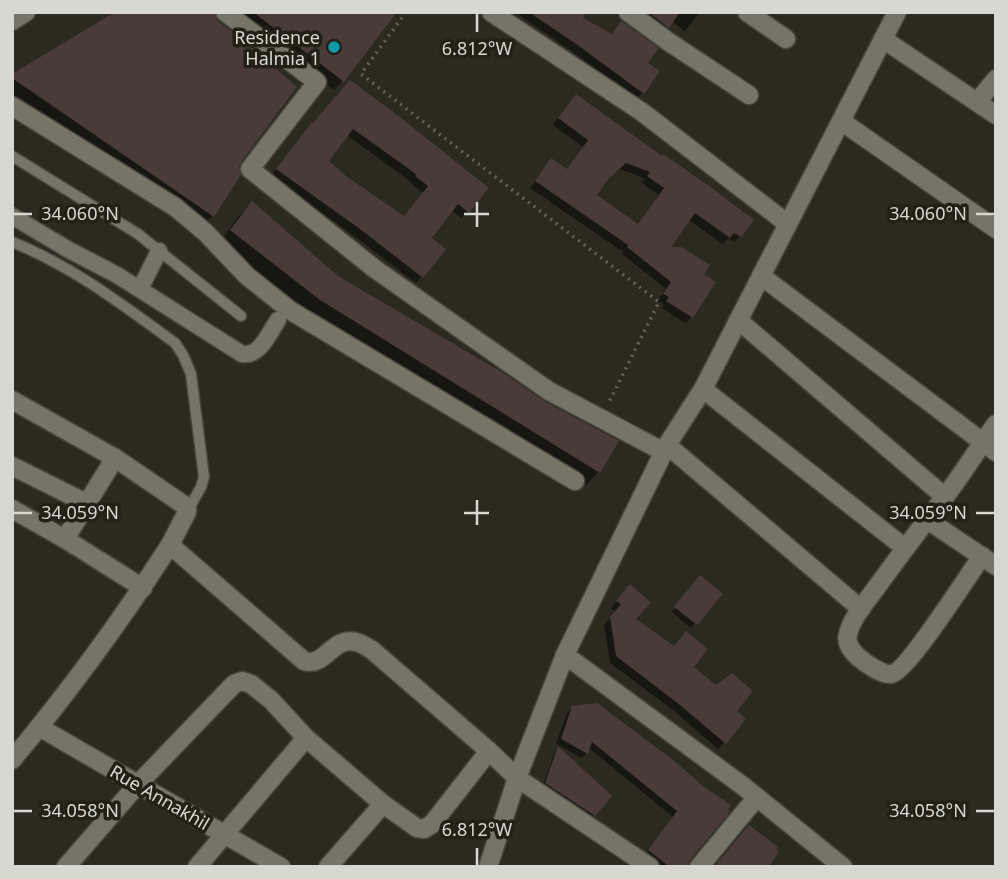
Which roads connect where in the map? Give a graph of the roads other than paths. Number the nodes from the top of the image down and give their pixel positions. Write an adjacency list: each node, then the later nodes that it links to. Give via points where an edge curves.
1 (26, 12): 7 (street)
2 (225, 12): 31 (street, via 317,82 250,169 375,269 549,391)
3 (491, 12): 18 (street, via 642,112)
4 (628, 12): 11 (street)
5 (747, 12): 8 (street)
6 (897, 12): 9 (street)
7 (12, 21)
8 (786, 39)
9 (883, 39): 12 (street); 15 (street)
10 (996, 79): 12 (street)
11 (749, 95)
12 (977, 102): 14 (street)
13 (12, 106): 34 (street, via 175,207 291,311)
14 (996, 115)
15 (841, 121): 18 (street); 19 (street)
16 (12, 156): 21 (lane)
17 (12, 216): 23 (street)
18 (788, 224): 22 (street)
19 (996, 229)
20 (12, 242): 38 (lane, via 92,283 175,342 191,374 204,477)
21 (159, 251): 23 (street); 24 (lane)
22 (761, 276): 26 (street); 30 (street)
23 (139, 289): 25 (street, via 242,354 254,353)
24 (241, 316)
25 (278, 320)
26 (738, 320): 27 (street); 35 (street)
27 (703, 389): 31 (street); 42 (street)
28 (12, 400): 32 (street)
29 (996, 424): 30 (street)
30 (989, 447): 35 (street)
31 (666, 449): 45 (street); 46 (street)
32 (116, 458): 36 (street); 38 (street, via 184,505)
33 (12, 466): 36 (street)
34 (575, 481)
35 (945, 497): 39 (street)
36 (86, 503): 40 (street)
37 (12, 509): 40 (street)
38 (187, 512): 41 (street)
39 (926, 519): 42 (street); 43 (street)
40 (65, 539): 44 (street)
41 (170, 545): 44 (street); 49 (street, via 304,661 316,662 337,645 356,642 372,650)
42 (905, 548): 45 (street)
43 (989, 561): 45 (street, via 904,666 892,674 871,666 849,645 847,636)
44 (143, 588): 47 (street)
45 (861, 610)
46 (565, 654): 51 (street); 53 (street)
47 (40, 727): 50 (street); 52 (street, Rue Annakhil)
48 (306, 738): 52 (street, via 271,699 251,684 237,682); 54 (street); 55 (street)
49 (489, 751): 51 (street); 54 (street, via 426,828 416,828)
50 (12, 760)
51 (517, 778): 60 (street); 61 (street)
52 (138, 784): 55 (street, Rue Annakhil); 56 (street)
53 (757, 797): 62 (street); 63 (street)
54 (383, 804): 59 (street)
55 (224, 834): 57 (street); 58 (street, Rue Annakhil)
56 (66, 867)
57 (197, 867)
58 (281, 867)
59 (328, 867)
60 (488, 867)
61 (650, 867)
62 (699, 867)
63 (843, 867)

